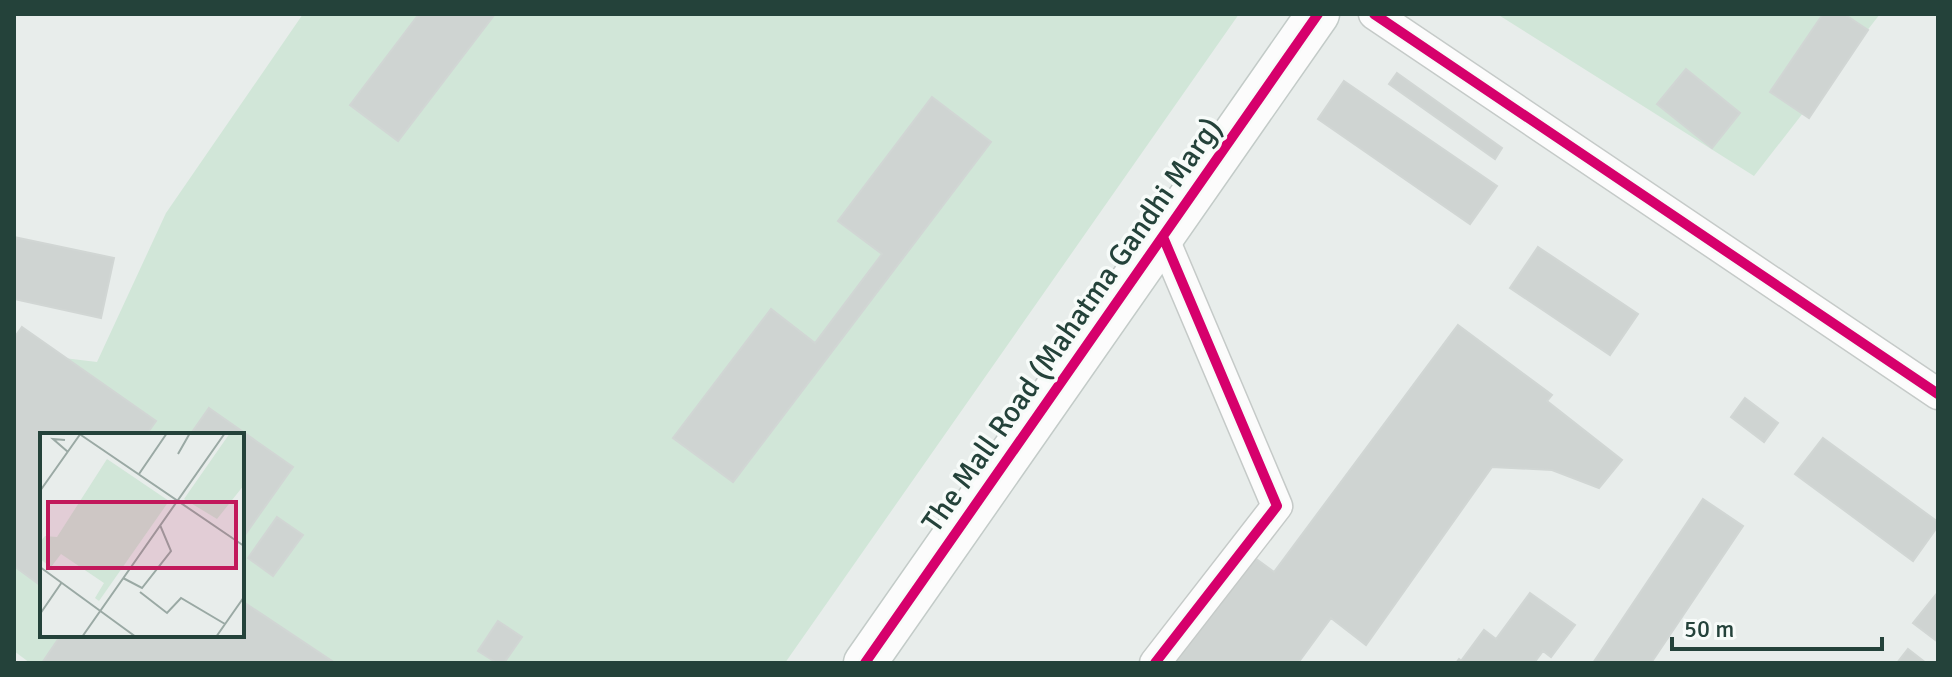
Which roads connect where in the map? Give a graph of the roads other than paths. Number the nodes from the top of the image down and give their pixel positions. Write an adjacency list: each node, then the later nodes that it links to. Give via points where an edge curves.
1 (1318, 14): 3 (street, The Mall Road (Mahatma Gandhi Marg))
2 (1374, 14): 4 (street)
3 (1163, 237): 5 (street, The Mall Road (Mahatma Gandhi Marg)); 6 (street, via 1277,506)
4 (1938, 394)
5 (865, 663)
6 (1155, 663)

